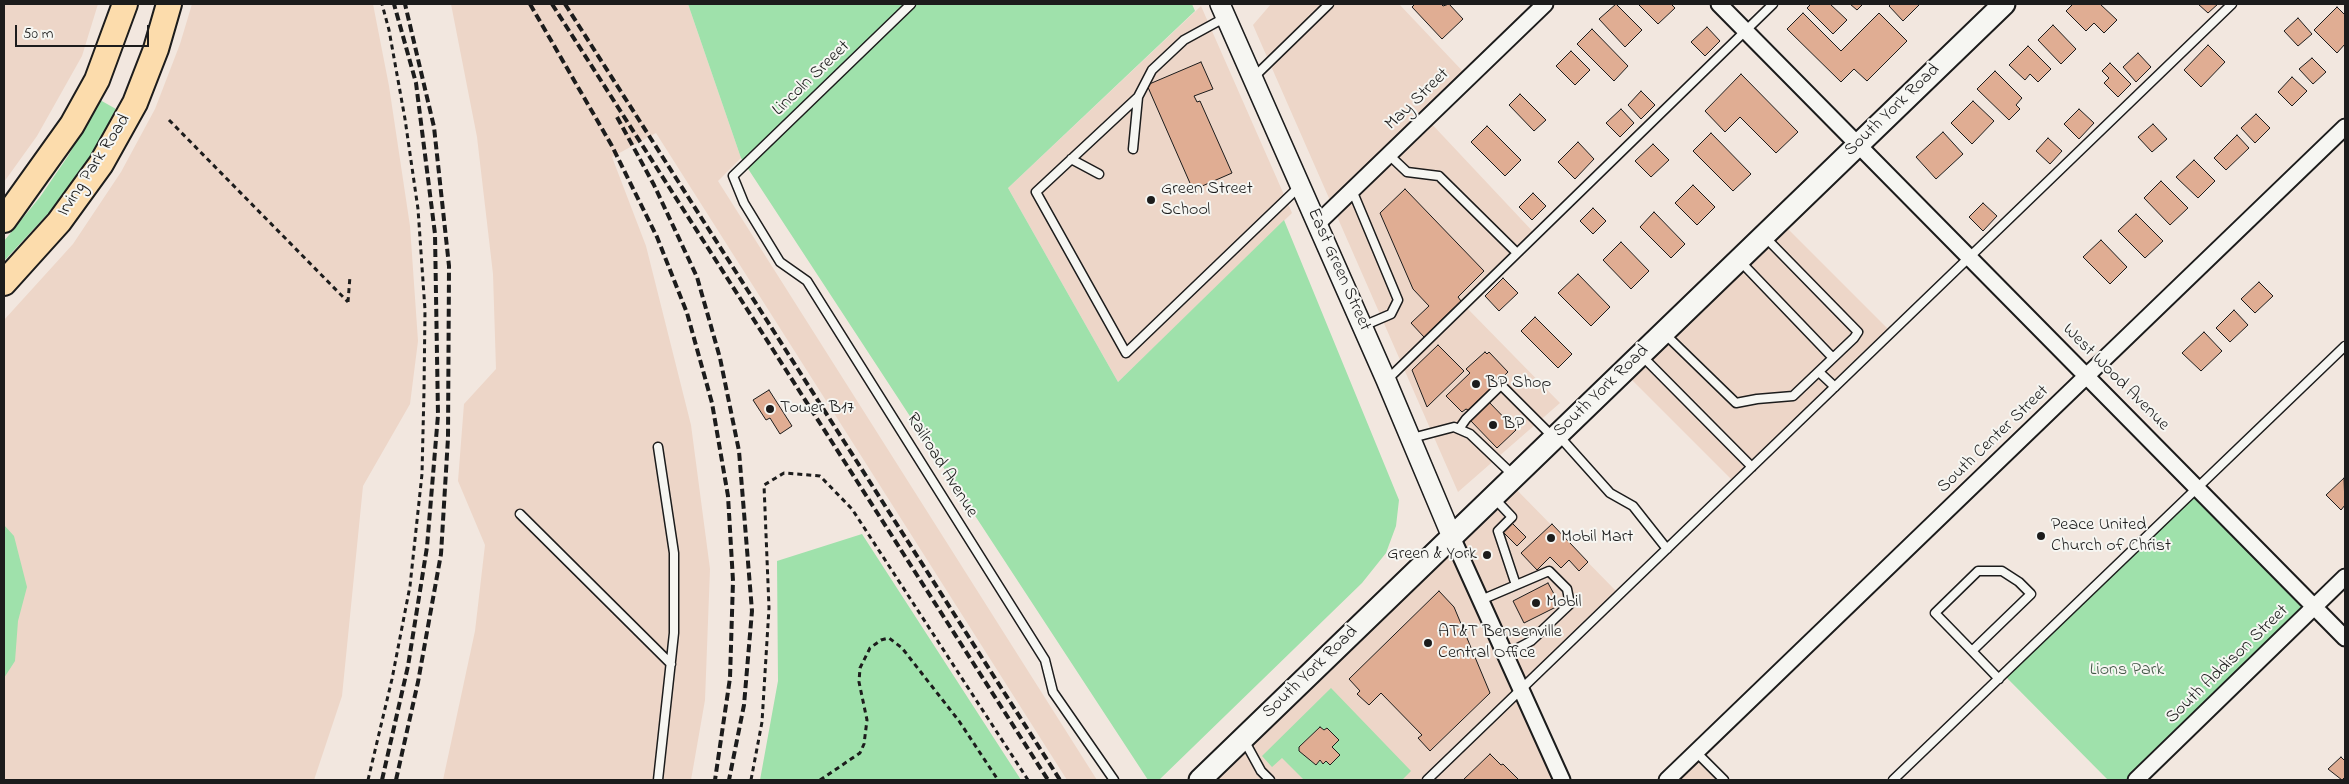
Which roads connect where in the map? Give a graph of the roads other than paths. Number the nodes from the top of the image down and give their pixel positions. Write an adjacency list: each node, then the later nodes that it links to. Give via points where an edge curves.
1 (125, 4): 23 (main road, via 97,80 72,125)
2 (169, 4): 29 (main road, Irving Park Road, via 135,103 101,164 59,222)
3 (911, 4): 20 (lane, Lincoln Sreeet)
4 (1329, 4): 12 (lane)
5 (1545, 4): 17 (street, May Street)
6 (1719, 4): 11 (street, West Wood Avenue)
7 (1773, 4): 11 (lane)
8 (2004, 4): 15 (main road, South York Road)
9 (2232, 4): 27 (lane)
10 (1223, 10): 12 (street, East Green Street); 13 (lane, via 1152,70)
11 (1746, 30): 15 (street, West Wood Avenue); 26 (lane)
12 (1253, 78): 21 (street, East Green Street)
13 (1138, 97): 16 (lane); 18 (lane)
14 (2345, 126): 36 (street, South Center Street)
15 (1859, 144): 25 (main road, South York Road); 27 (street, West Wood Avenue)
16 (1133, 149)
17 (1388, 154): 22 (street, May Street); 26 (lane, via 1407,172 1439,176)
18 (1071, 159): 19 (lane); 21 (lane, via 1036,192 1126,353)
19 (1099, 174)
20 (733, 176): 63 (lane, Railroad Avenue, via 744,203 780,262 807,281 1045,660 1053,692)
21 (1301, 185): 24 (street, East Green Street)
22 (1352, 190): 24 (street, May Street); 30 (lane, via 1398,300 1391,314)
23 (4, 220)
24 (1318, 223): 30 (street, East Green Street)
25 (1764, 236): 28 (main road, South York Road); 34 (lane, via 1858,332)
26 (1516, 253): 37 (lane)
27 (1970, 256): 36 (street, West Wood Avenue); 38 (lane)
28 (1739, 260): 31 (main road, South York Road); 34 (lane)
29 (4, 283)
30 (1363, 327): 37 (street, East Green Street)
31 (1664, 332): 33 (main road, South York Road); 35 (lane, via 1736,403 1793,396)
32 (2345, 346): 45 (lane)
33 (1640, 355): 40 (main road, South York Road); 43 (lane)
34 (1833, 358): 35 (lane)
35 (1819, 372): 38 (lane)
36 (2087, 377): 45 (street, West Wood Avenue); 61 (street, South Center Street)
37 (1386, 380): 41 (street, East Green Street)
38 (1835, 387): 43 (lane)
39 (1459, 429): 40 (lane, via 1466,418 1501,385); 41 (lane, via 1454,427); 44 (lane, via 1470,434)
40 (1556, 437): 44 (main road, South York Road); 49 (lane, via 1610,492 1633,506)
41 (1411, 438): 48 (street, East Green Street)
42 (658, 448): 57 (lane, via 674,553)
43 (1752, 467): 49 (lane)
44 (1514, 477): 46 (main road, South York Road)
45 (2198, 488): 53 (street, West Wood Avenue); 58 (lane)
46 (1493, 497): 48 (main road, South York Road); 51 (lane, via 1512,517 1498,531)
47 (520, 514): 57 (lane)
48 (1452, 537): 52 (street); 60 (main road, South York Road)
49 (1667, 549): 59 (lane)
50 (2345, 578): 53 (street, South Addison Street)
51 (1516, 585): 52 (lane); 56 (lane, via 1549,571 1567,588 1570,604 1531,641)
52 (1481, 600): 56 (street)
53 (2314, 607): 54 (street, West Wood Avenue); 71 (street, South Addison Street)
54 (2345, 638)
55 (1972, 652): 55 (lane, via 1935,613 1978,571 2002,571 2031,594); 58 (lane)
56 (1505, 655): 59 (street)
57 (671, 664): 62 (lane)
58 (1999, 679): 70 (lane)
59 (1521, 690): 66 (lane); 67 (street)
60 (1243, 739): 64 (main road, South York Road); 65 (lane, via 1261,771)
61 (1696, 752): 68 (street, South Center Street); 69 (lane)
62 (658, 780)
63 (1114, 780)
64 (1200, 780)
65 (1270, 780)
66 (1427, 780)
67 (1562, 780)
68 (1667, 780)
69 (1724, 780)
70 (1893, 780)
71 (2136, 780)

